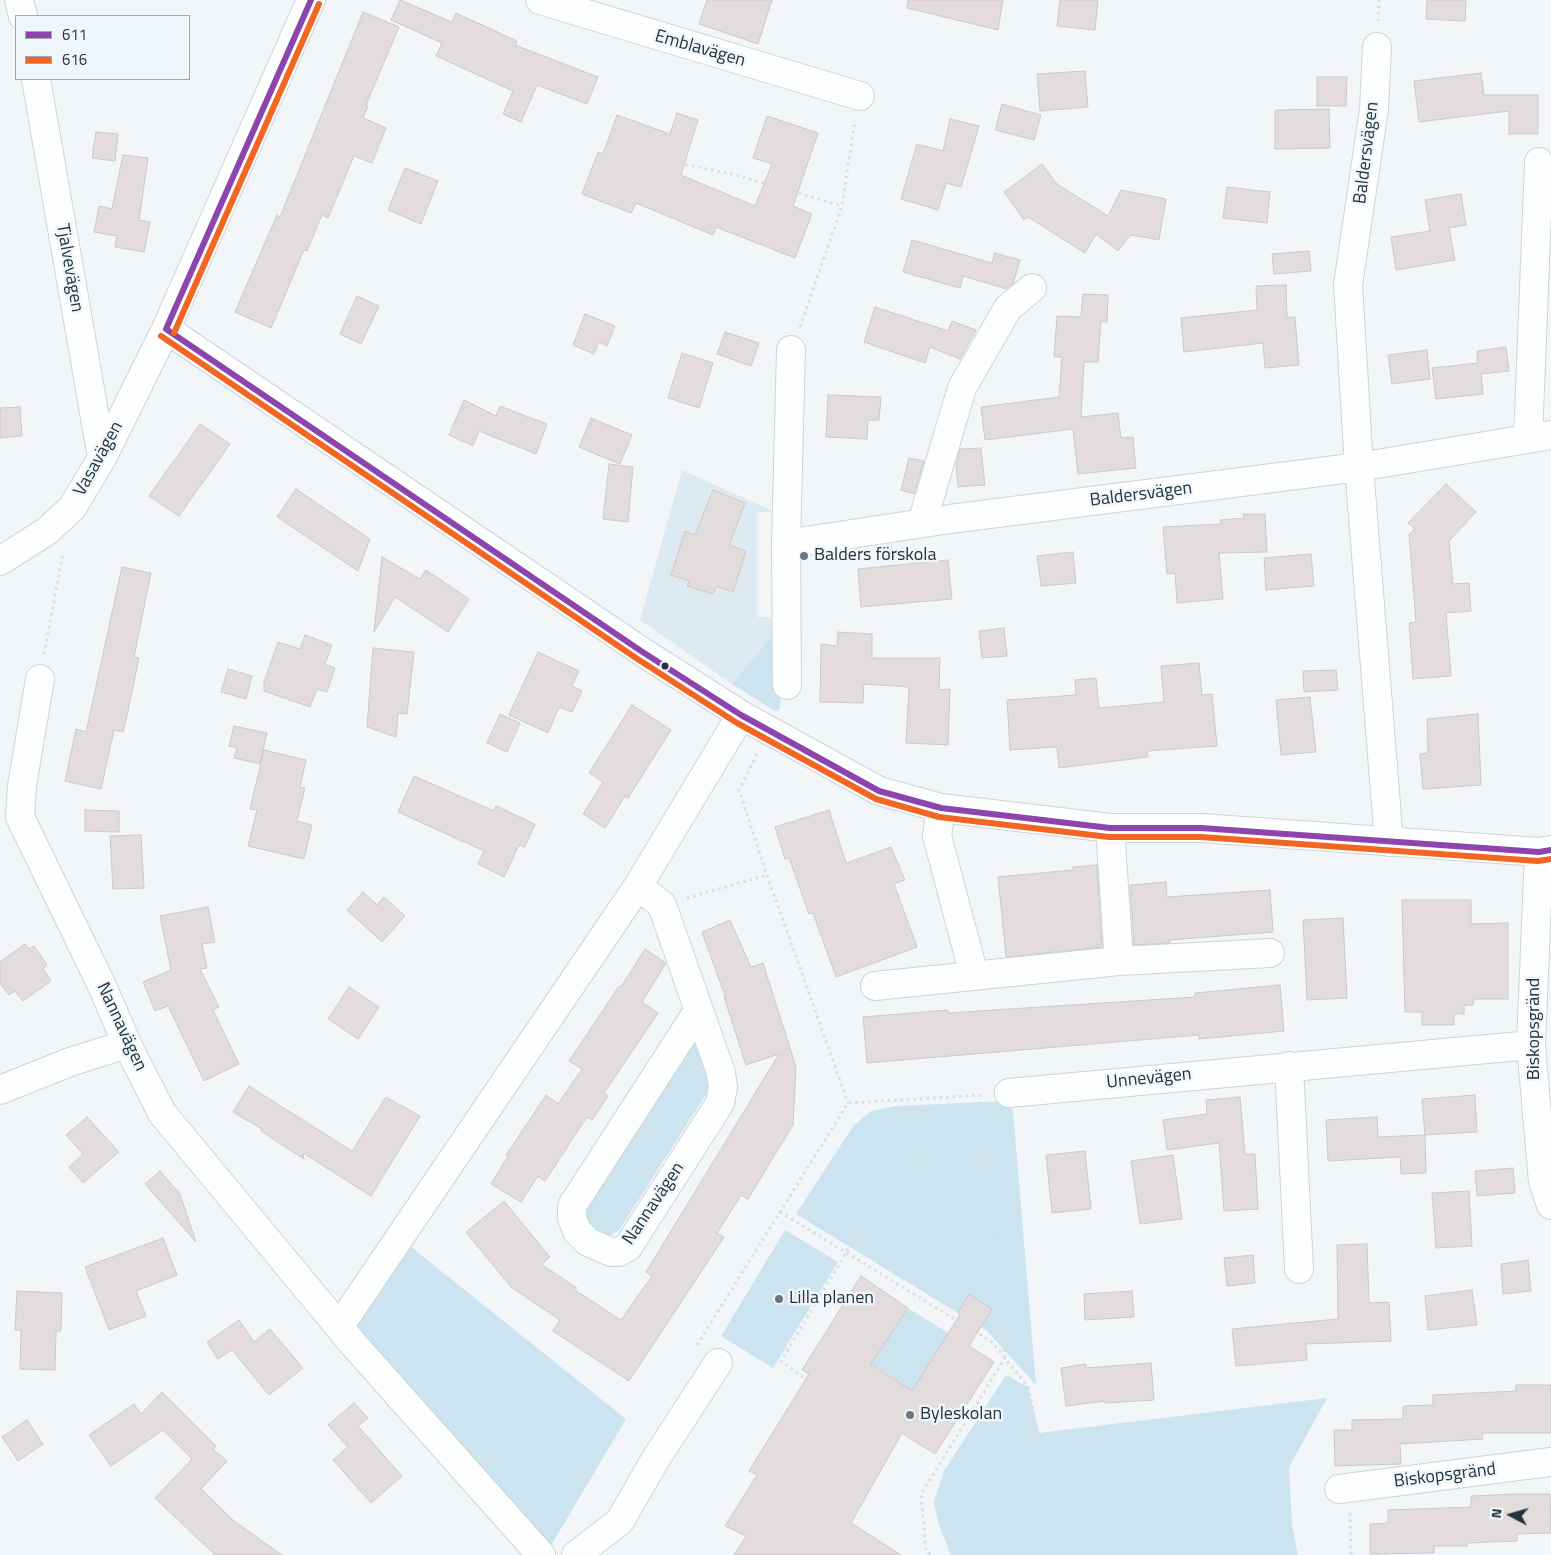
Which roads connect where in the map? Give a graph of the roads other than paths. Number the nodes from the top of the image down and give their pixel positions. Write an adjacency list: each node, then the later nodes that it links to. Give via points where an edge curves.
1 (19, 0): 4 (street)
2 (310, 0): 10 (street, Vasavägen)
3 (540, 0): 7 (street, Emblavägen)
4 (23, 15)
5 (1377, 47): 14 (street, Baldersvägen, via 1374,109 1348,285)
6 (36, 80): 13 (street, Tjalvevägen)
7 (860, 96)
8 (1538, 162): 12 (street, Baldersvägen)
9 (1032, 288): 15 (street, via 1008,308 962,388)
10 (166, 330): 13 (street, Vasavägen); 20 (street)
11 (791, 350): 16 (street)
12 (1540, 437): 14 (street, Baldersvägen)
13 (102, 458): 17 (street, Vasavägen, via 72,508 47,531)
14 (1359, 468): 15 (street, Baldersvägen); 23 (street, Baldersvägen)
15 (922, 523): 16 (street, Baldersvägen)
16 (786, 544): 19 (street)
17 (0, 561)
18 (40, 679): 31 (street, Nannavägen, via 20,817)
19 (787, 685)
20 (741, 715): 21 (street, via 879,791); 25 (street)
21 (941, 808): 22 (street); 28 (street, via 937,836)
22 (1110, 828): 23 (street, via 1201,828); 27 (street)
23 (1389, 842): 24 (street)
24 (1545, 851): 32 (street, Biskopsgränd)
25 (638, 886): 30 (street, Nannavägen, via 662,905 680,950); 38 (street)
26 (1270, 953): 27 (street)
27 (1119, 961): 28 (street)
28 (974, 976): 29 (street)
29 (875, 986)
30 (698, 1011): 30 (street, Nannavägen, via 721,1072 720,1103 628,1247 611,1252 588,1242 577,1231 572,1206)
31 (127, 1044): 34 (street); 38 (street, Nannavägen, via 162,1113)
32 (1531, 1044): 33 (street, Unnevägen); 36 (street, Biskopsgränd, via 1543,1182)
33 (1289, 1066): 35 (street, Unnevägen); 37 (street)
34 (0, 1090)
35 (1010, 1093)
36 (1551, 1205)
37 (1299, 1269)
38 (340, 1327): 42 (street, Nannavägen)
39 (718, 1364): 43 (street, via 655,1460 620,1521)
40 (1551, 1462): 41 (street, Biskopsgränd)
41 (1344, 1489)
42 (541, 1555)
43 (576, 1555)

